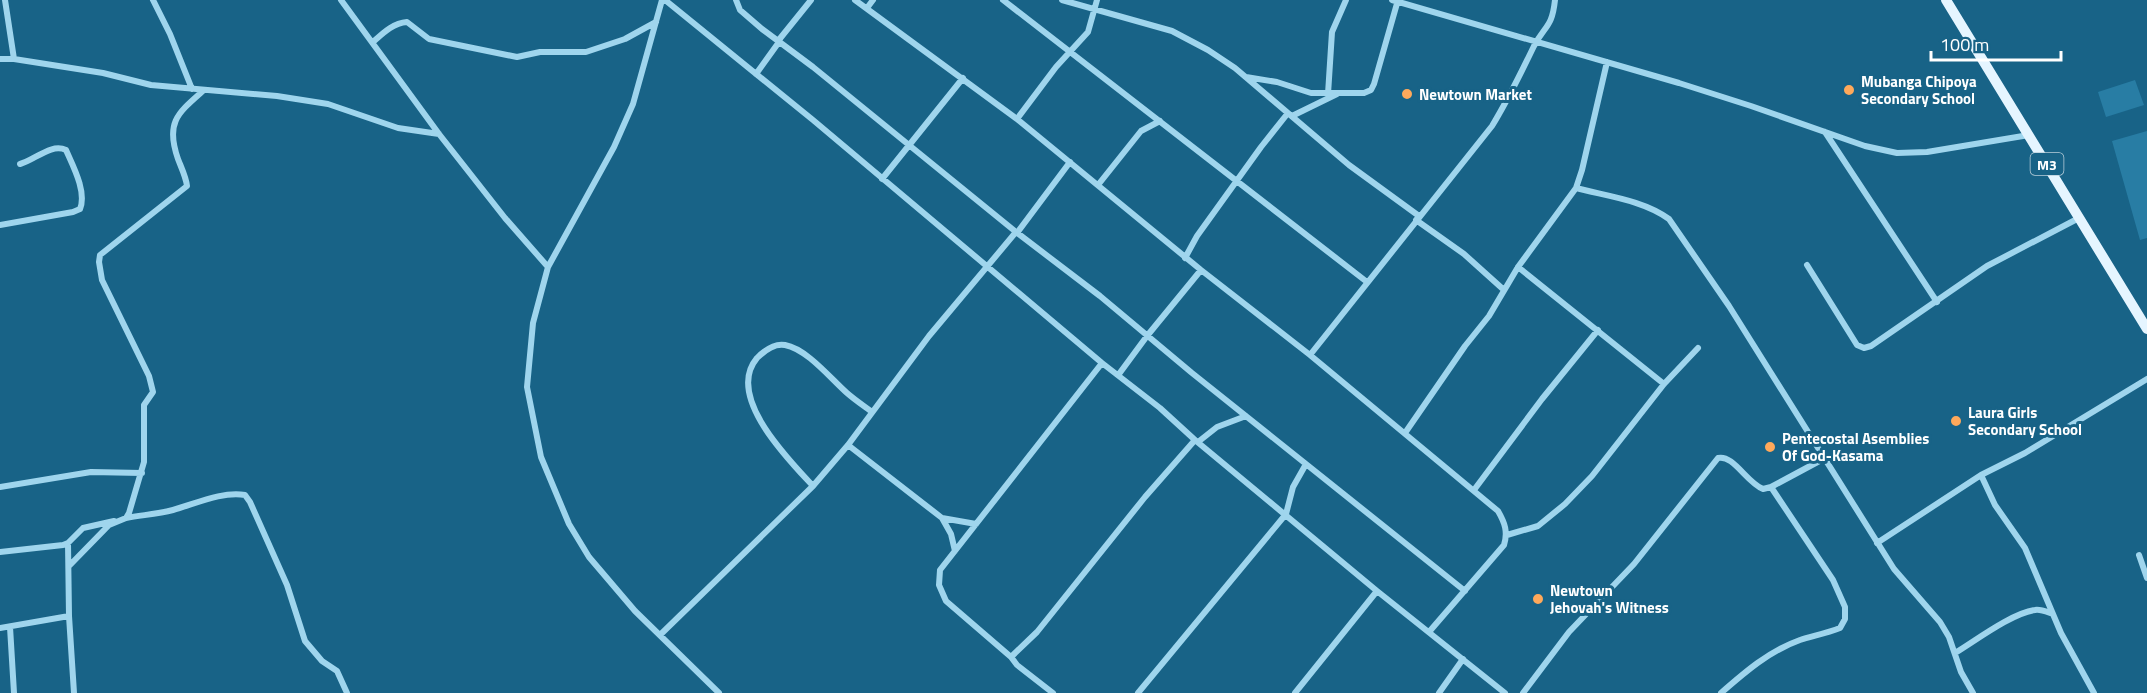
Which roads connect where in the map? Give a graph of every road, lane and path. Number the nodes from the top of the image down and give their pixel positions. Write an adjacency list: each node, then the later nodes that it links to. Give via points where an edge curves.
1 (5, 0): 24 (street)
2 (153, 0): 29 (street)
3 (341, 0): 19 (street)
4 (663, 0): 18 (street); 26 (street)
5 (736, 0): 20 (street, via 740,10)
6 (811, 0): 20 (street)
7 (855, 0): 16 (street)
8 (873, 0): 16 (street)
9 (1003, 0): 22 (street)
10 (1062, 0): 17 (street)
11 (1097, 0): 17 (street)
12 (1346, 0): 31 (street, via 1332,32)
13 (1396, 0): 21 (street); 32 (street, via 1371,90)
14 (1555, 0): 21 (street, via 1549,26)
15 (1946, 0): 38 (main road, M3)
16 (867, 8): 28 (street)
17 (1094, 10): 22 (street, via 1088,32); 27 (street, via 1172,31)
18 (657, 22): 19 (street, via 625,39 586,52 540,52 517,57 429,39 407,22 388,29); 52 (street, via 633,104 614,147)
19 (373, 42): 37 (street)
20 (778, 42): 26 (street); 39 (street)
21 (1536, 43): 25 (street); 46 (street, via 1492,126)
22 (1070, 51): 34 (street); 35 (street)
23 (0, 59): 24 (street)
24 (14, 59): 29 (street)
25 (1607, 62): 36 (street); 45 (street)
26 (756, 74): 42 (street)
27 (1246, 77): 31 (street); 33 (street)
28 (963, 78): 34 (street); 39 (street)
29 (192, 89): 30 (street)
30 (204, 90): 37 (street, via 328,104 398,128); 75 (street, via 173,124 174,144 187,186 100,255 102,280 153,389 143,409)
31 (1328, 94): 32 (street)
32 (1338, 94): 33 (street)
33 (1290, 115): 43 (street); 46 (street)
34 (1017, 119): 40 (street)
35 (1160, 121): 43 (street); 44 (street, via 1142,131)
36 (1825, 131): 38 (street, via 1897,153 1927,152); 58 (street)
37 (439, 134): 52 (street)
38 (2030, 135): 47 (main road, M3)
39 (910, 146): 42 (street); 49 (street)
40 (1070, 162): 44 (street); 49 (street)
41 (20, 164): 48 (street, via 57,147 66,150 81,206 73,212)
42 (882, 179): 53 (street)
43 (1238, 181): 50 (street); 56 (street)
44 (1098, 185): 50 (street)
45 (1576, 188): 54 (street); 73 (street, via 1644,205 1669,219)
46 (1418, 218): 56 (street); 57 (street)
47 (2080, 218): 58 (street, via 1987,266); 59 (main road, M3)
48 (0, 225)
49 (1017, 233): 53 (street); 61 (street)
50 (1185, 258): 55 (street)
51 (1807, 265): 58 (street, via 1857,345 1864,348)
52 (548, 267): 101 (street, via 533,323 527,387 541,457 569,524 590,557)
53 (988, 267): 64 (street); 68 (street)
54 (1518, 267): 57 (street); 60 (street)
55 (1201, 270): 61 (street); 63 (street)
56 (1367, 282): 63 (street)
57 (1504, 290): 70 (street)
58 (1937, 302)
59 (2147, 328)
60 (1599, 330): 67 (street); 80 (street)
61 (1147, 336): 65 (street); 69 (street)
62 (1698, 348): 67 (street)
63 (1310, 355): 70 (street)
64 (1102, 363): 65 (street); 85 (street)
65 (1119, 374): 71 (street)
66 (2147, 379): 76 (street)
67 (1664, 384): 86 (street, via 1592,476 1565,504 1538,526)
68 (872, 412): 72 (street); 77 (street, via 817,364 785,345 762,353 752,365 748,391 762,422)
69 (1246, 416): 71 (street, via 1217,427); 74 (street)
70 (1405, 433): 80 (street)
71 (1197, 441): 81 (street); 103 (street, via 1145,497 1037,632)
72 (848, 445): 77 (street); 83 (street)
73 (1825, 458): 79 (street); 88 (street)
74 (1306, 464): 81 (street, via 1293,487); 95 (street)
75 (142, 473): 78 (street, via 91,472); 82 (street)
76 (1981, 475): 88 (street); 96 (street, via 1995,506 2025,548)
77 (813, 486): 101 (street)
78 (0, 487)
79 (1771, 487): 114 (street, via 1756,486 1728,458 1718,458 1634,564 1569,632); 115 (street, via 1833,580 1845,607 1845,619 1840,628 1800,640 1764,659)
80 (1474, 490): 86 (street, via 1498,511)
81 (1286, 514): 94 (street); 110 (street)
82 (126, 518): 84 (street); 107 (street, via 221,496 245,495 287,585 305,641 337,671)
83 (942, 518): 85 (street); 89 (street)
84 (116, 520): 87 (street, via 83,528); 92 (street)
85 (976, 524): 89 (street)
86 (1507, 535): 95 (street, via 1504,545)
87 (68, 543): 90 (street); 92 (street)
88 (1877, 543): 102 (street, via 1894,569 1940,621)
89 (955, 551): 103 (street, via 940,570 942,596)
90 (0, 552)
91 (2139, 555): 93 (street)
92 (69, 566): 97 (street)
93 (2147, 578)
94 (1377, 591): 100 (street); 111 (street)
95 (1465, 591): 100 (street)
96 (2053, 614): 102 (street, via 2029,611); 117 (street)
97 (69, 616): 98 (street); 106 (street)
98 (10, 627): 99 (street); 105 (street)
99 (0, 628)
100 (1429, 632): 104 (street)
101 (660, 635): 108 (street)
102 (1954, 653): 116 (street)
103 (1011, 657): 109 (street)
104 (1463, 659): 112 (street); 113 (street)
105 (14, 693)
106 (74, 693)
107 (347, 693)
108 (720, 693)
109 (1053, 693)
110 (1138, 693)
111 (1295, 693)
112 (1439, 693)
113 (1505, 693)
114 (1523, 693)
115 (1721, 693)
116 (1972, 693)
117 (2094, 693)

